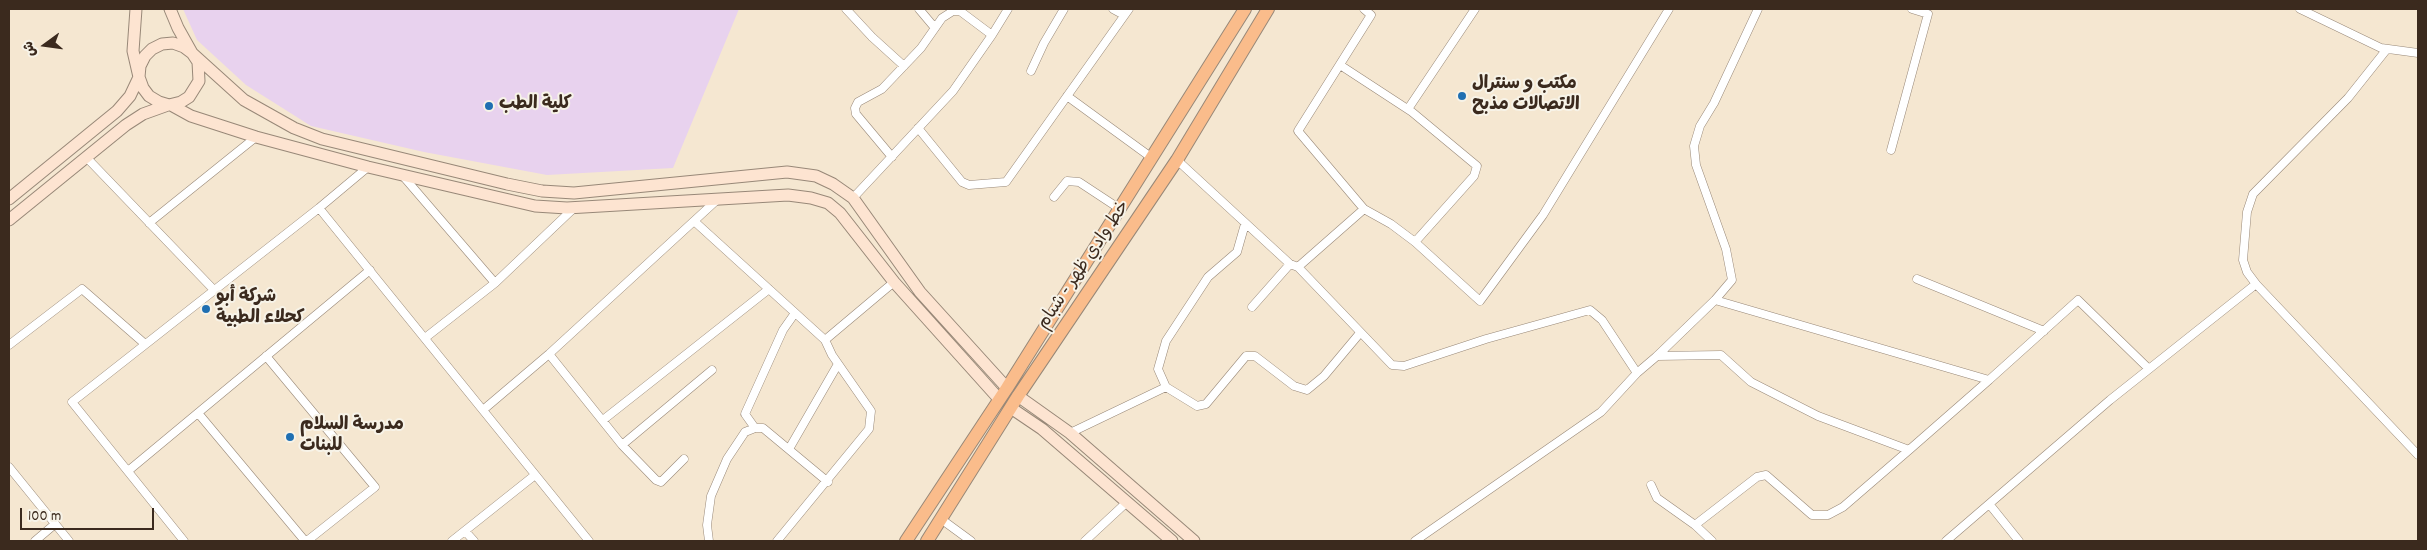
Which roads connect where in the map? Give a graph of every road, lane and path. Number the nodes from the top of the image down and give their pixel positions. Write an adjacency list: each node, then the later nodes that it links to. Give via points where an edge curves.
1 (136, 9): 27 (street, via 134,51)
2 (170, 9): 22 (street)
3 (846, 9): 25 (street)
4 (919, 9): 19 (street)
5 (1008, 9): 20 (street)
6 (1064, 9): 26 (street)
7 (1113, 9): 17 (street)
8 (1245, 9): 36 (main road, خط وادي ظهر - شبام)
9 (1268, 9): 37 (main road, خط وادي ظهر - شبام)
10 (1364, 9): 18 (street)
11 (1475, 9): 30 (street)
12 (1669, 9): 52 (street, via 1543,215 1480,301)
13 (1758, 9): 62 (street, via 1700,126 1694,146 1696,165 1726,248 1732,280)
14 (1912, 9): 33 (street, via 1928,14)
15 (2300, 9): 21 (street)
16 (960, 10): 19 (street, via 942,18); 20 (street)
17 (1127, 12): 28 (street)
18 (1374, 12): 24 (street)
19 (935, 28): 25 (street)
20 (992, 35): 31 (street, via 953,91)
21 (2387, 49): 23 (street); 59 (street, via 2348,98 2253,194 2247,212 2243,254 2247,272)
22 (192, 53): 27 (street, via 173,43 152,48 140,66); 29 (street, via 200,71 196,90 189,98); 41 (street, via 244,100 294,128 322,139 507,184 574,193 787,172 816,176)
23 (2418, 54)
24 (1340, 65): 30 (street); 47 (street, via 1298,131)
25 (904, 66): 35 (street, via 882,89 858,102 855,108 856,114)
26 (1031, 72)
27 (139, 77): 29 (street, via 149,96); 42 (street, via 130,96 117,111)
28 (1067, 96): 31 (street, via 1006,182 969,185 962,182); 36 (street)
29 (170, 105): 32 (street, via 191,116); 34 (street, via 143,114)
30 (1408, 109): 52 (street, via 1477,166 1474,176)
31 (918, 128): 35 (street)
32 (256, 137): 38 (street); 50 (street)
33 (1892, 150)
34 (86, 157): 48 (street); 50 (street)
35 (892, 157): 41 (street)
36 (1152, 158): 46 (main road, خط وادي ظهر - شبام)
37 (1177, 160): 51 (street); 81 (main road, خط وادي ظهر - شبام)
38 (368, 167): 39 (street); 45 (street)
39 (401, 174): 44 (street, via 535,206); 57 (street)
40 (1054, 197): 46 (street, via 1067,181 1079,182)
41 (853, 198): 80 (street, via 920,292)
42 (9, 199)
43 (718, 199): 44 (street); 49 (street); 58 (street, via 788,195 828,203)
44 (575, 207): 57 (street)
45 (319, 208): 55 (street); 61 (street)
46 (1120, 209): 80 (main road, خط وادي ظهر - شبام)
47 (1364, 209): 52 (street); 54 (street)
48 (9, 220)
49 (694, 221): 60 (street); 71 (street)
50 (150, 223): 61 (street)
51 (1245, 224): 53 (street); 79 (street, via 1237,252 1208,277 1166,341 1158,368)
52 (1415, 242)
53 (1290, 264): 54 (street); 63 (street)
54 (1298, 267): 66 (street)
55 (370, 270): 67 (street); 72 (street)
56 (1917, 278): 65 (street)
57 (495, 282): 67 (street)
58 (894, 282): 68 (street); 82 (street)
59 (2256, 284): 75 (street); 92 (street)
60 (769, 289): 64 (street); 86 (street)
61 (214, 290): 69 (street)
62 (1715, 300): 73 (street); 78 (street)
63 (1252, 307)
64 (795, 313): 68 (street); 87 (street, via 783,330 745,414)
65 (2044, 331): 75 (street, via 2078,300); 78 (street)
66 (1360, 334): 77 (street, via 1392,365 1404,366 1590,310 1602,320); 79 (street, via 1324,376 1307,390 1294,386 1255,356 1246,356 1206,404 1196,406)
67 (425, 338): 84 (street)
68 (825, 340): 74 (street)
69 (145, 344): 70 (street, via 82,289); 95 (street, via 72,402)
70 (9, 346)
71 (549, 354): 84 (street); 86 (street)
72 (266, 356): 85 (street); 108 (street, via 375,487)
73 (1658, 356): 77 (street); 91 (street, via 1721,355 1751,382 1818,416)
74 (838, 364): 90 (street); 97 (street, via 871,411 869,429)
75 (2149, 369): 100 (street)
76 (712, 370): 89 (street)
77 (1637, 373): 120 (street, via 1601,412)
78 (1989, 380): 91 (street)
79 (1166, 387): 88 (street)
80 (1007, 388): 81 (main road); 82 (main road, خط وادي ظهر - شبام)
81 (1018, 396): 83 (main road, خط وادي ظهر - شبام); 88 (street)
82 (999, 399): 83 (main road); 114 (main road, خط وادي ظهر - شبام)
83 (1011, 408): 99 (street, via 1042,429); 101 (main road, خط وادي ظهر - شبام)
84 (483, 410): 96 (street)
85 (198, 413): 95 (street); 108 (street)
86 (603, 420): 89 (street)
87 (755, 428): 90 (street, via 763,428); 112 (street, via 745,432 727,459 711,496 707,525)
88 (1070, 433): 119 (street)
89 (622, 445): 93 (street, via 661,482)
90 (789, 449): 97 (street)
91 (1909, 450): 103 (street, via 1843,507 1828,515 1812,514 1766,475 1757,476)
92 (2418, 455)
93 (684, 458)
94 (9, 467): 102 (street)
95 (128, 471): 107 (street)
96 (535, 475): 104 (street); 111 (street)
97 (828, 482): 113 (street)
98 (1651, 485): 103 (street, via 1657,498)
99 (1127, 502): 117 (street); 118 (street)
100 (1990, 505): 122 (street); 123 (street)
101 (941, 519): 115 (main road, خط وادي ظهر - شبام); 116 (street)
102 (55, 524): 105 (street); 106 (street)
103 (1695, 525): 121 (street)
104 (465, 531): 109 (street); 110 (street)
105 (35, 541)
106 (69, 541)
107 (184, 541)
108 (306, 541)
109 (452, 541)
110 (474, 541)
111 (589, 541)
112 (709, 541)
113 (777, 541)
114 (906, 541)
115 (927, 541)
116 (971, 541)
117 (1085, 541)
118 (1172, 541)
119 (1194, 541)
120 (1415, 541)
121 (1712, 541)
122 (1946, 541)
123 (2019, 541)

